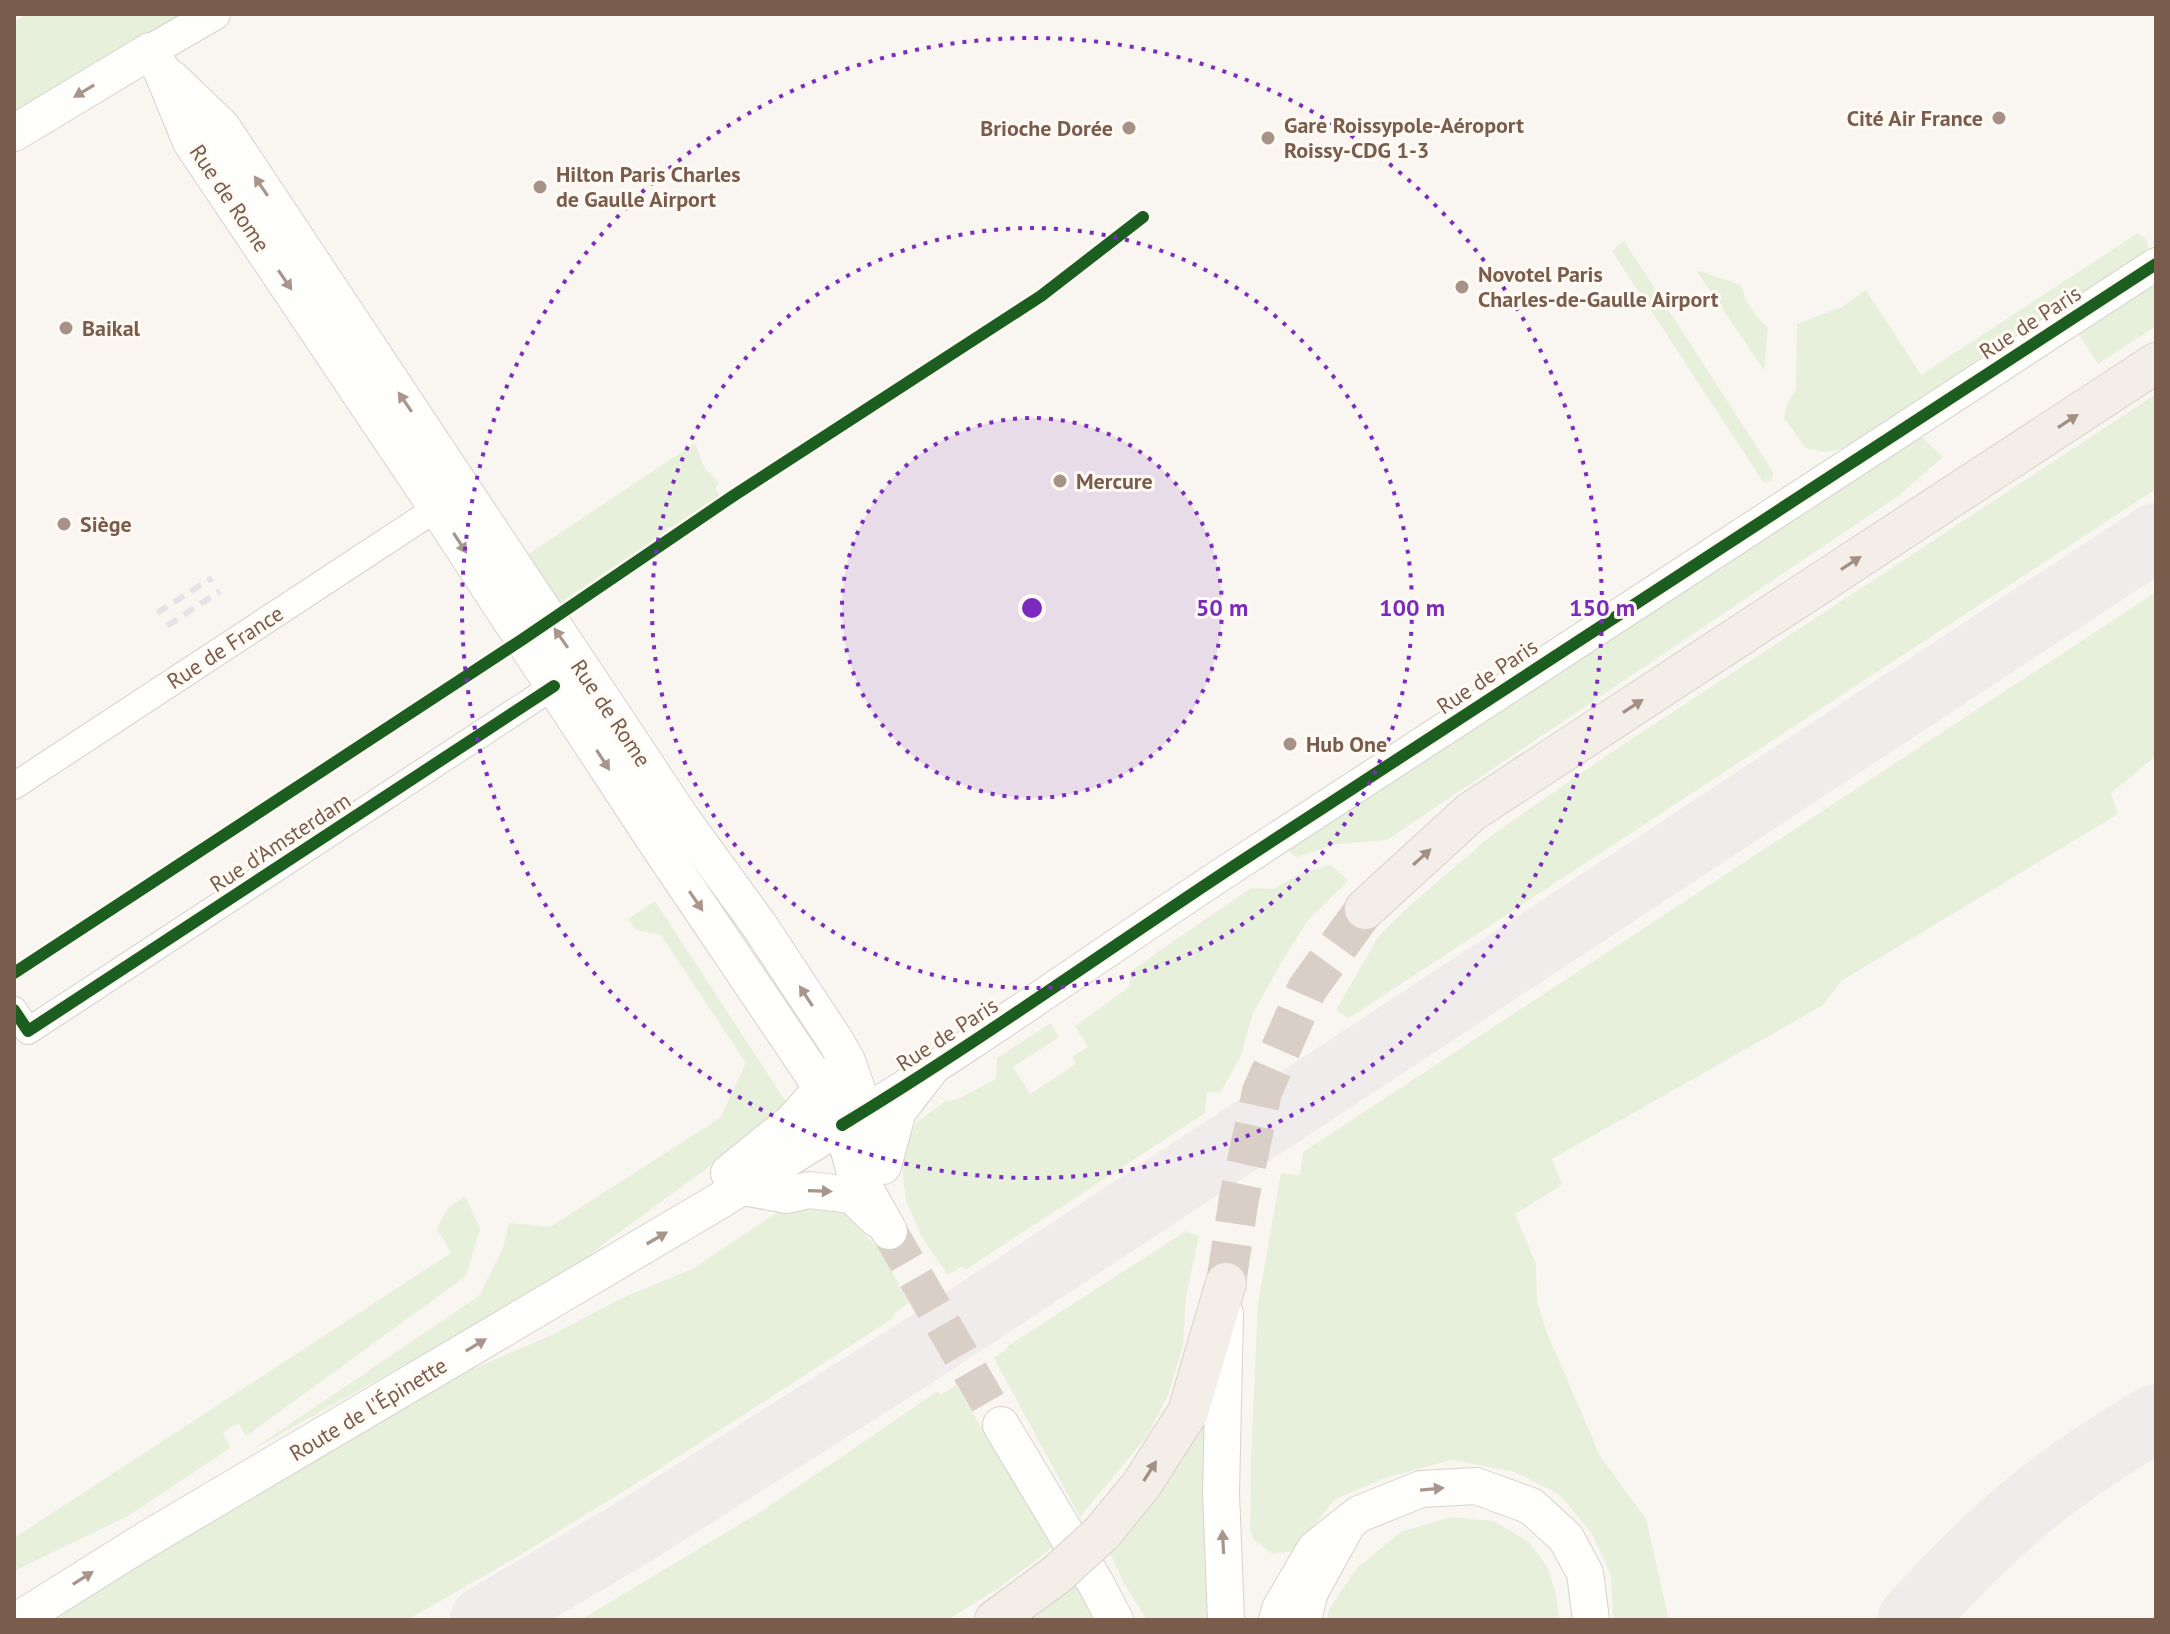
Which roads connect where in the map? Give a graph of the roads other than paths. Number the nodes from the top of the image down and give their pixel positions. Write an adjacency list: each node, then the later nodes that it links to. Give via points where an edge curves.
1 (214, 14): 2 (street)
2 (156, 60): 3 (main road, one-way to 3); 6 (main road, Rue de Rome, one-way to 6, via 191,142); 11 (main road, Rue de Rome, one-way to 2, via 222,127)
3 (14, 133)
4 (2156, 264): 12 (street, Rue de Paris)
5 (2156, 363): 9 (main road, one-way to 5, via 1471,812)
6 (437, 508): 7 (main road, Rue de Rome, one-way to 7); 8 (street, Rue de France)
7 (554, 686): 10 (street, Rue d'Amsterdam); 13 (main road, Rue de Rome, one-way to 13)
8 (14, 786)
9 (1365, 909)
10 (21, 1020)
11 (847, 1061): 13 (main road); 14 (main road, Rue de Rome)
12 (929, 1071): 14 (street, Rue de Paris); 15 (main road, Rue de Paris, via 898,1111)
13 (822, 1088): 14 (main road, Rue de Rome); 16 (main road, via 792,1122 728,1174)
14 (854, 1118): 15 (main road, Rue de Paris); 16 (main road, Route de l'Épinette); 17 (main road, via 854,1169)
15 (883, 1164): 17 (main road, Rue de Paris)
16 (731, 1194): 17 (main road, one-way to 17, via 809,1190 852,1195); 22 (main road, Route de l'Épinette, one-way to 16)
17 (889, 1231)
18 (1226, 1283): 23 (main road, one-way to 18, bridge, via 1102,1533 1142,1484 1188,1412); 26 (main road, one-way to 18, via 1221,1493)
19 (1001, 1425): 21 (main road)
20 (1359, 1514): 27 (main road, via 1315,1549); 28 (street, via 1315,1593); 29 (main road, one-way to 29, via 1421,1489 1476,1486 1531,1506 1566,1538 1585,1573)
21 (1095, 1582): 24 (main road); 25 (main road)
22 (18, 1620)
23 (995, 1620)
24 (1115, 1620)
25 (1123, 1620)
26 (1226, 1620)
27 (1277, 1620)
28 (1308, 1620)
29 (1591, 1620)

